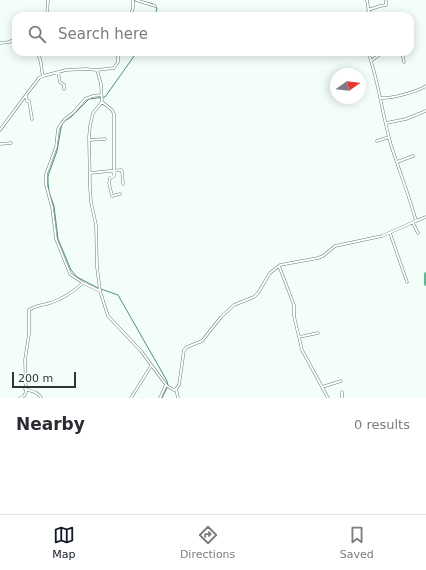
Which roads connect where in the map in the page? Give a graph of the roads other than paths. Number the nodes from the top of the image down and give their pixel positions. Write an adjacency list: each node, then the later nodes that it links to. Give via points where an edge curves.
1 (48, 0): 7 (street)
2 (134, 0): 5 (street); 8 (street)
3 (367, 0): 6 (street)
4 (386, 1): 6 (street, via 386,6)
5 (155, 6)
6 (369, 11)
7 (47, 12)
8 (132, 12)
9 (12, 41): 10 (street)
10 (0, 43)
11 (39, 56): 20 (street)
12 (118, 56): 18 (street, via 114,68)
13 (369, 56): 16 (street)
14 (378, 56): 16 (street)
15 (402, 56): 17 (street)
16 (371, 61): 25 (street)
17 (404, 62)
18 (97, 70): 19 (street); 24 (street)
19 (58, 72): 20 (street); 22 (street)
20 (43, 76): 23 (street)
21 (426, 86): 25 (street, via 414,92)
22 (64, 89)
23 (26, 95): 28 (street); 30 (street)
24 (102, 96): 26 (street); 50 (street, via 85,99 60,124 56,147 46,174 56,239 70,274)
25 (380, 98): 29 (street)
26 (102, 101): 32 (street, via 91,119); 39 (street, via 114,114)
27 (426, 111): 29 (street)
28 (32, 119)
29 (386, 123): 31 (street)
30 (0, 130)
31 (389, 137): 34 (street); 38 (street)
32 (89, 140): 33 (street); 40 (street)
33 (105, 140)
34 (377, 141)
35 (11, 142): 36 (street)
36 (0, 144)
37 (413, 156): 38 (street)
38 (397, 162): 44 (street)
39 (115, 171): 40 (street); 41 (street, via 122,171); 42 (street, via 110,179 111,195)
40 (90, 173): 51 (street)
41 (123, 184)
42 (120, 194)
43 (426, 217): 44 (street)
44 (416, 221): 45 (street)
45 (413, 223): 46 (street); 47 (street)
46 (390, 233): 48 (street, via 335,246 318,258); 49 (street)
47 (418, 233)
48 (279, 266): 53 (street, via 294,305); 59 (street, via 270,273 258,294 234,305 220,317 202,341 187,346)
49 (407, 282)
50 (83, 283): 51 (street); 58 (street, via 68,296 29,310 25,360)
51 (100, 290): 54 (street, via 106,314 141,351)
52 (318, 334): 53 (street)
53 (299, 337): 57 (street, via 302,350)
54 (151, 366): 56 (street); 63 (street)
55 (341, 381): 57 (street)
56 (167, 386): 59 (street); 64 (street)
57 (322, 387): 66 (street)
58 (26, 389): 61 (street, via 24,396); 62 (street, via 35,392)
59 (176, 389): 65 (street)
60 (342, 392): 67 (street)
61 (20, 398)
62 (41, 398)
63 (131, 398)
64 (160, 398)
65 (178, 398)
66 (328, 398)
67 (342, 398)

